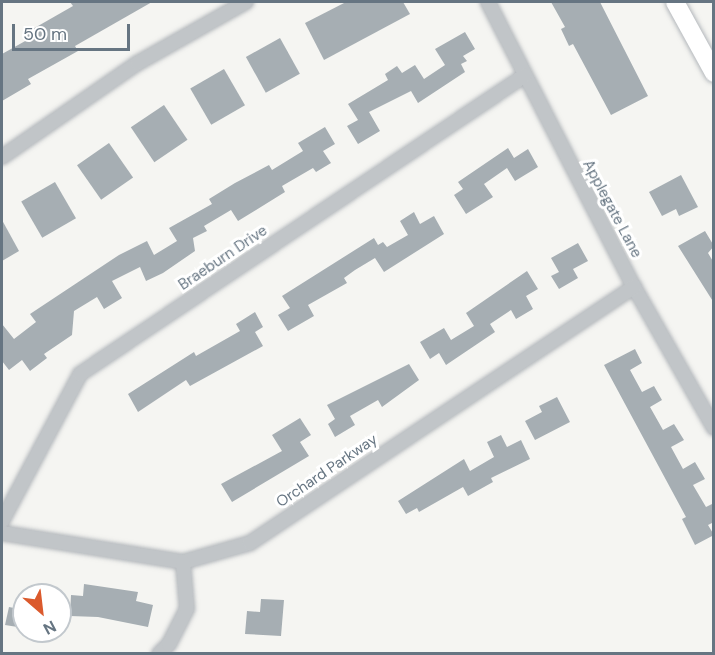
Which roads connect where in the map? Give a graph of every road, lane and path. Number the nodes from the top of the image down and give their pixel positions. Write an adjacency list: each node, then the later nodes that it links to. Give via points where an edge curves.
1 (246, 2): 6 (street, via 138,63)
2 (488, 2): 5 (street, Applegate Lane)
3 (675, 2): 4 (street)
4 (714, 74)
5 (524, 76): 7 (street, Applegate Lane); 9 (street, Braeburn Drive, via 80,374)
6 (2, 157)
7 (634, 287): 8 (street, Applegate Lane); 11 (street, Orchard Parkway, via 250,543)
8 (714, 428)
9 (2, 521)
10 (2, 533): 11 (street, Orchard Parkway)
11 (183, 562): 12 (street, via 187,609 169,644)
12 (159, 654)

